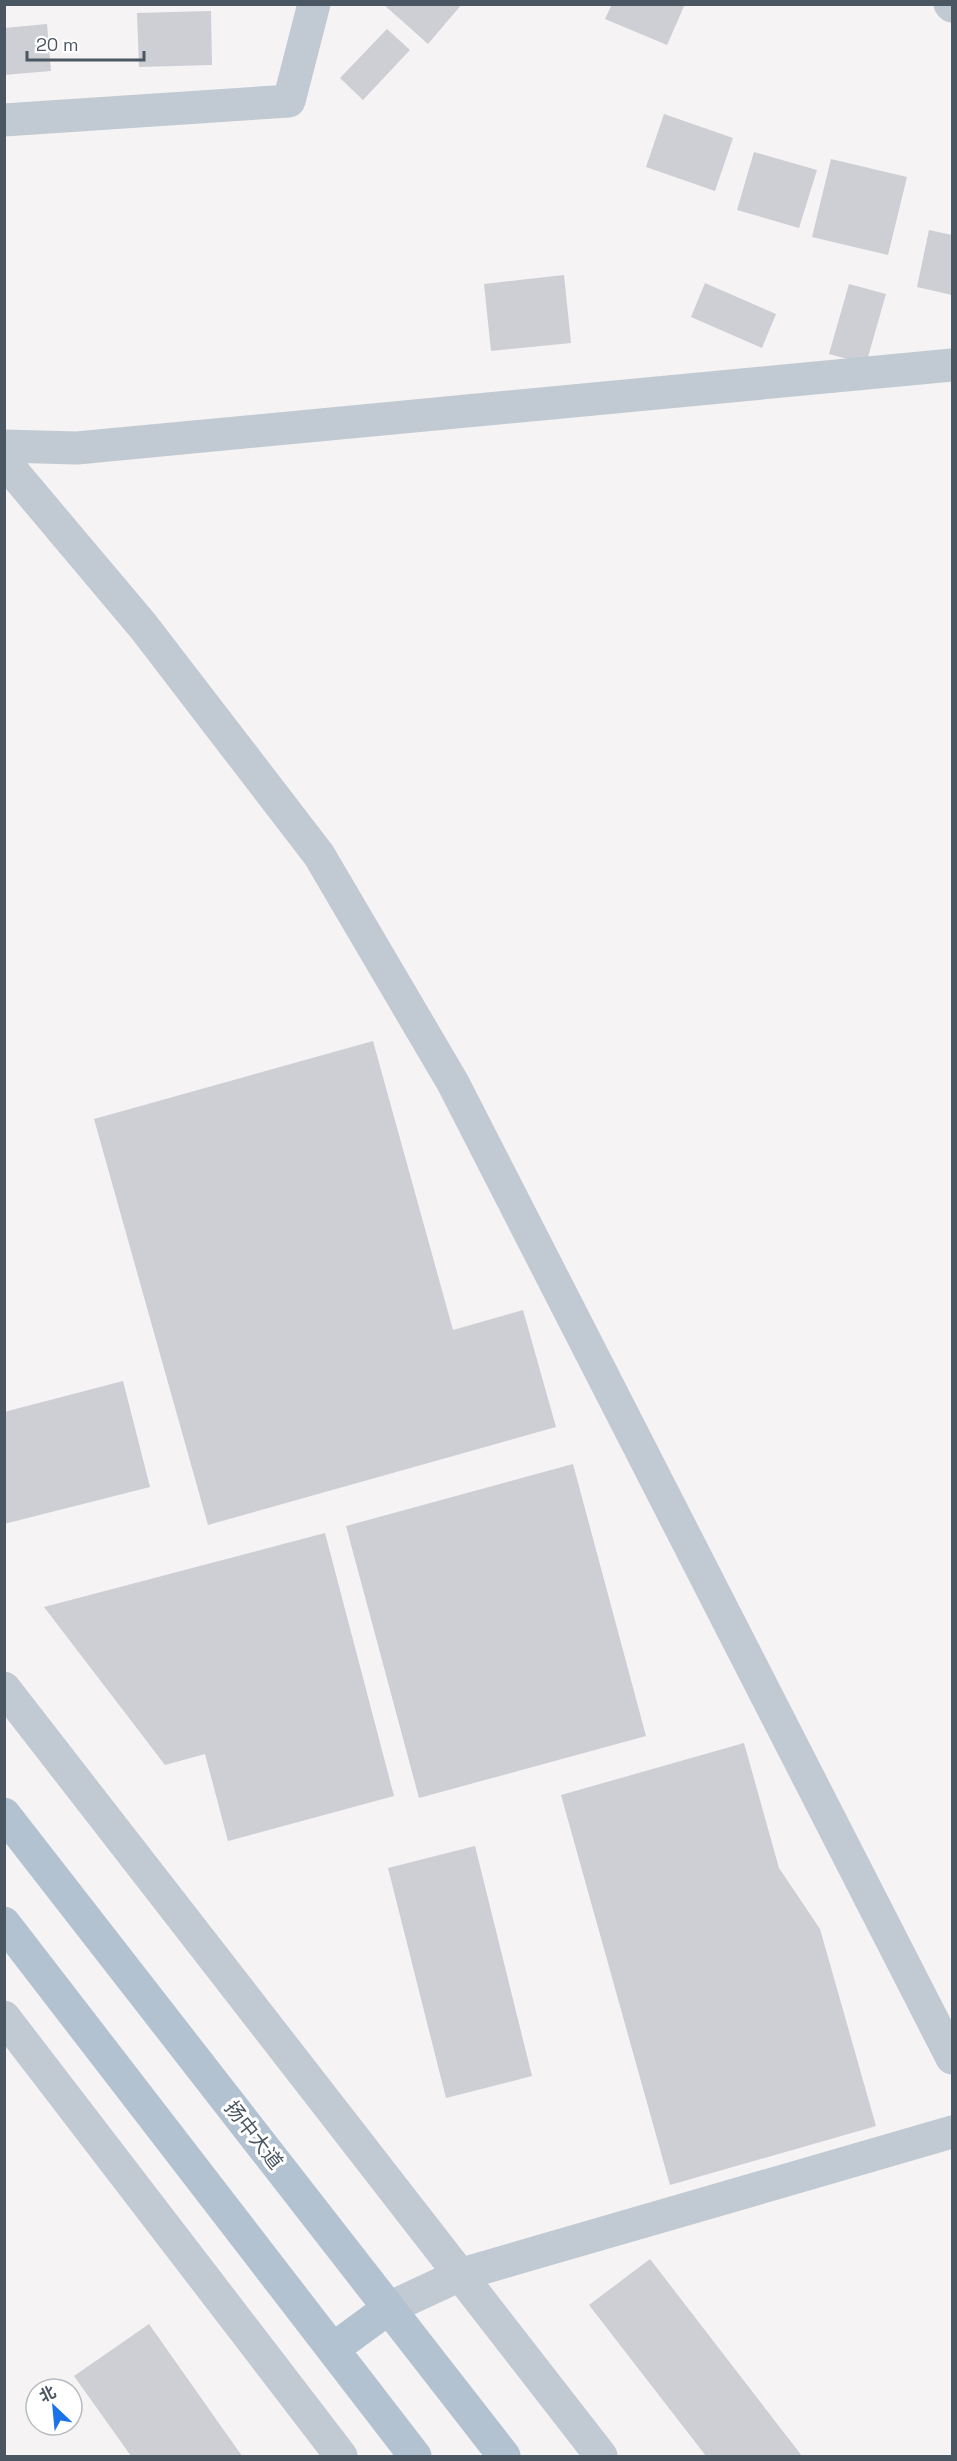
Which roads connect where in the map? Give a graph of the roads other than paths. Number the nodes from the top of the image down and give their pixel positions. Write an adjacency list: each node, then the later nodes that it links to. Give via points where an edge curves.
1 (314, 4): 2 (street, via 289,101)
2 (4, 120)
3 (952, 365): 4 (street, via 77,448)
4 (4, 446)
5 (4, 461): 10 (street, via 143,626 319,855 453,1083)
6 (4, 1688): 13 (street)
7 (4, 1814): 14 (main road, 扬中大道)
8 (4, 1923): 15 (main road)
9 (4, 2017): 16 (street)
10 (943, 2019): 11 (street)
11 (952, 2058)
12 (952, 2132): 13 (street)
13 (462, 2274): 14 (street); 19 (street)
14 (389, 2308): 15 (main road); 18 (main road, 扬中大道)
15 (333, 2349): 17 (main road)
16 (341, 2457)
17 (415, 2457)
18 (504, 2457)
19 (601, 2457)

